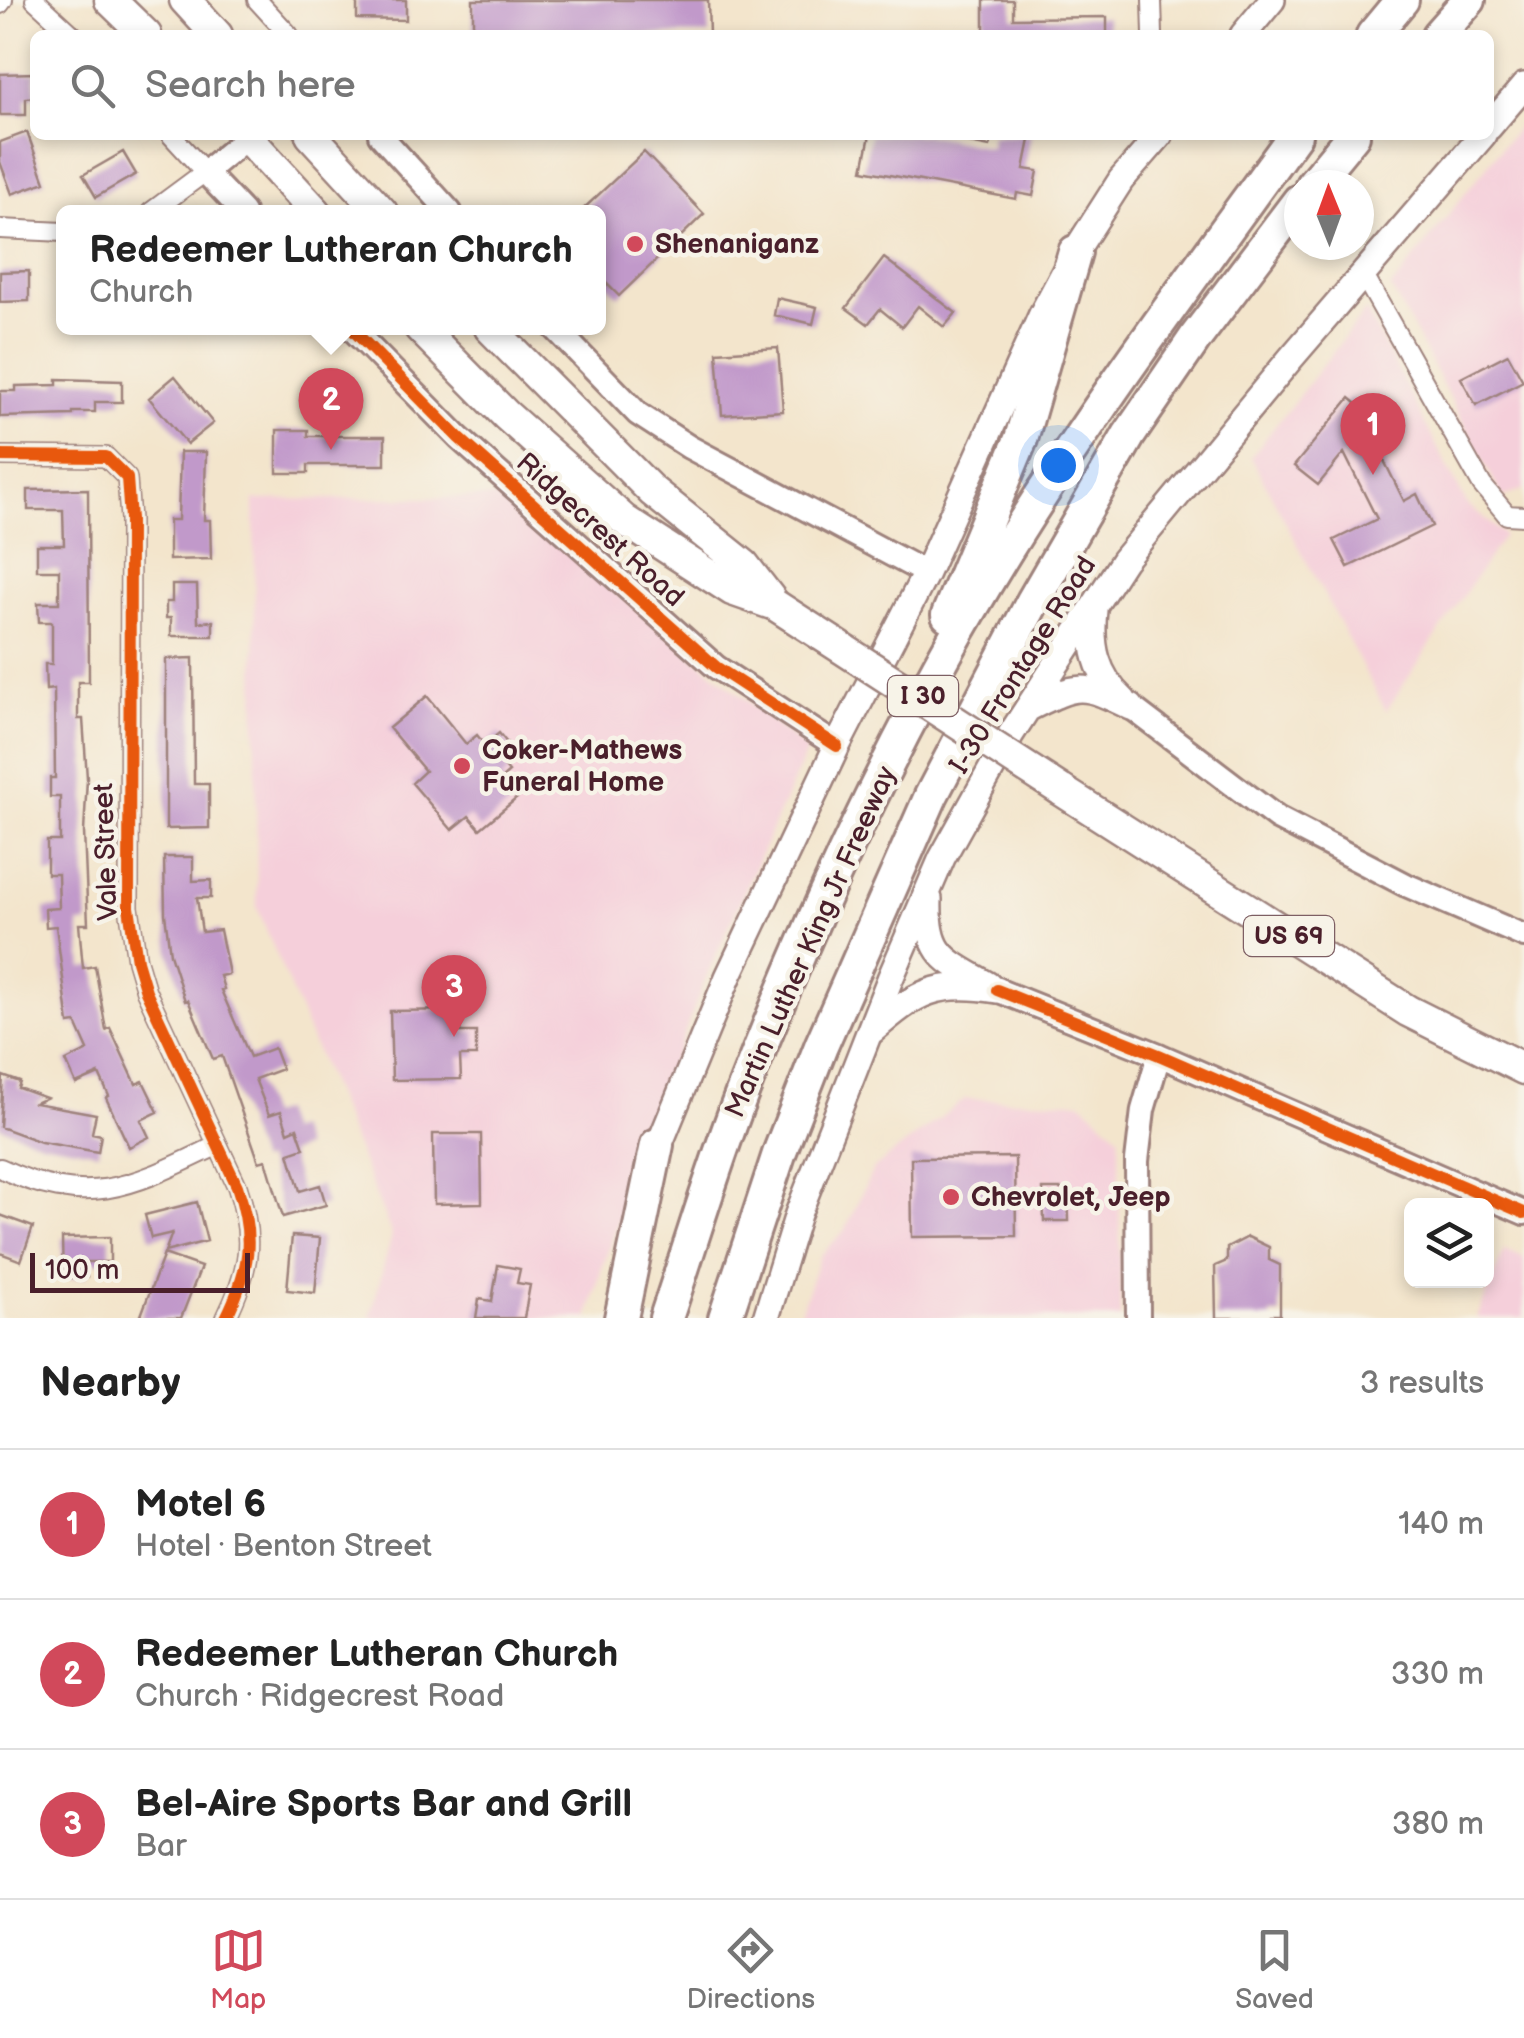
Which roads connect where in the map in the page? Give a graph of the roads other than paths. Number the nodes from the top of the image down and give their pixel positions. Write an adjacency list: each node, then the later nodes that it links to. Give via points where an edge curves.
1 (36, 0): 9 (street)
2 (110, 0): 10 (highway)
3 (185, 0): 11 (highway)
4 (256, 0): 12 (street)
5 (1152, 0): 13 (street)
6 (1272, 0): 14 (main road)
7 (1402, 0): 15 (highway)
8 (1468, 0): 16 (highway)
9 (68, 30)
10 (141, 30)
11 (212, 30)
12 (284, 30)
13 (1153, 30)
14 (1247, 30)
15 (1377, 30)
16 (1442, 30)
17 (1522, 86): 18 (main road)
18 (1494, 122)
19 (176, 140): 29 (street)
20 (242, 140): 29 (street)
21 (251, 140): 32 (highway)
22 (315, 140): 33 (highway)
23 (385, 140): 34 (street)
24 (1156, 140): 38 (main road)
25 (1291, 140): 52 (highway, Martin Luther King Jr Freeway / I 30, via 1043,493)
26 (1349, 140): 28 (highway)
27 (1479, 140): 39 (main road, I-30 Frontage Road)
28 (1324, 170)
29 (205, 172): 30 (street); 31 (street)
30 (160, 205)
31 (236, 205)
32 (310, 205)
33 (375, 205)
34 (444, 205)
35 (1284, 221): 67 (highway, Martin Luther King Jr Freeway / I 30, via 1129,435 931,796 821,1046)
36 (0, 229): 37 (street)
37 (56, 232)
38 (1075, 252): 46 (main road); 52 (highway, via 1022,439 894,728)
39 (1363, 274): 45 (street, via 1482,485 1507,515); 48 (main road, I-30 Frontage Road, via 1124,560)
40 (358, 335): 51 (street, Ridgecrest Road, via 459,438 692,646)
41 (427, 335): 47 (highway, US 69, via 624,520 732,590)
42 (497, 335): 47 (highway, US 69, via 652,491 744,565)
43 (562, 335): 46 (street, via 638,414)
44 (0, 456): 59 (street, Vale Street, via 106,457 127,478 128,907 146,990)
45 (1524, 516)
46 (926, 573): 51 (main road)
47 (775, 605): 58 (highway, US 69, bridge, via 1408,1011)
48 (1094, 609): 49 (main road, via 1097,664); 50 (main road, I-30 Frontage Road)
49 (1130, 707): 50 (main road, via 1093,688 1073,689); 54 (street, via 1277,818)
50 (1028, 709): 53 (main road, I-30 Frontage Road)
51 (837, 746): 60 (main road)
52 (882, 774): 66 (highway, Martin Luther King Jr Freeway / I 30, via 741,1097)
53 (929, 892): 55 (main road, via 935,948); 56 (main road, I-30 Frontage Road)
54 (1524, 936)
55 (997, 990): 56 (main road, via 936,988 906,1001); 57 (street)
56 (870, 1032): 68 (main road, I-30 Frontage Road, via 798,1214)
57 (1158, 1055): 62 (street); 69 (street, via 1136,1160)
58 (1524, 1070)
59 (218, 1145): 61 (street, via 142,1181 94,1192 34,1184); 63 (street, Vale Street, via 250,1230 244,1277)
60 (657, 1145): 64 (main road); 65 (highway)
61 (0, 1168)
62 (1524, 1213)
63 (226, 1318)
64 (605, 1318)
65 (621, 1318)
66 (666, 1318)
67 (725, 1318)
68 (766, 1318)
69 (1138, 1318)

